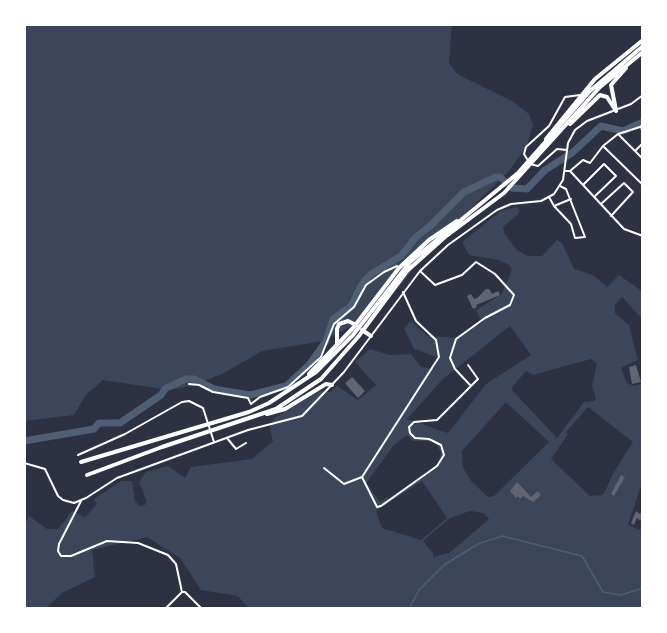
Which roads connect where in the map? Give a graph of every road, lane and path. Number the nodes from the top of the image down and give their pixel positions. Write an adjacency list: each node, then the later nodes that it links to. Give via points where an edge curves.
1 (643, 40): 4 (highway)
2 (643, 46): 14 (highway, via 590,91)
3 (643, 52): 8 (highway, via 610,85); 12 (highway, via 600,87)
4 (580, 95): 6 (street); 7 (highway)
5 (643, 95): 8 (street)
6 (569, 96): 7 (street); 16 (street, via 524,154 530,164 538,166 557,149)
7 (573, 103): 14 (highway)
8 (616, 111): 12 (highway, via 607,97 600,95); 16 (street, via 580,125 570,137)
9 (642, 126): 10 (street); 11 (street)
10 (618, 134): 15 (street); 17 (street)
11 (643, 135)
12 (556, 138): 18 (highway)
13 (643, 143): 17 (street)
14 (542, 147): 18 (highway)
15 (603, 147): 21 (street, via 590,163 584,160); 23 (street)
16 (567, 151): 20 (street)
17 (635, 151): 19 (street)
18 (537, 156): 22 (highway)
19 (643, 159)
20 (565, 171): 21 (street); 25 (street)
21 (570, 171): 24 (street)
22 (519, 175): 32 (highway); 46 (highway, via 407,271 321,379 276,409)
23 (643, 184)
24 (583, 185): 27 (street); 27 (street, via 604,164 616,176)
25 (560, 186): 26 (street); 28 (street)
26 (549, 197): 30 (street); 35 (street, via 497,210)
27 (594, 197): 29 (street)
28 (571, 200): 30 (street); 30 (street, via 585,237 576,238 571,224)
29 (601, 204): 31 (street); 31 (street, via 624,183 633,192)
30 (554, 206)
31 (611, 216): 33 (street, via 624,229)
32 (464, 218): 34 (highway, via 446,227); 42 (highway, via 410,262 353,335)
33 (643, 236)
34 (399, 268): 38 (highway); 43 (street, via 384,272 366,285 354,307 334,324 321,357 288,387 251,404 248,398)
35 (420, 271): 36 (street); 45 (street, via 435,285 462,274 476,262 495,274 514,295 510,305 456,339 450,358)
36 (403, 292): 39 (street); 55 (street, via 416,321 436,340 439,357)
37 (338, 336): 38 (highway); 39 (highway, via 339,324 351,322); 40 (highway, via 338,344)
38 (347, 336): 40 (highway)
39 (371, 336): 44 (street)
40 (330, 354): 42 (highway)
41 (468, 365): 45 (street, via 478,379)
42 (303, 381): 51 (highway, via 249,412)
43 (189, 384)
44 (332, 385): 46 (highway, via 326,384 277,412); 47 (street, via 298,418)
45 (471, 386): 55 (street, via 437,420 414,422 409,427 415,438 429,438 441,444 444,455 429,474 377,507)
46 (255, 416): 54 (highway)
47 (227, 438): 48 (street); 49 (street, via 236,449)
48 (214, 440): 50 (street, via 205,414 196,403 182,402 125,434); 56 (street, via 117,478)
49 (246, 443)
50 (78, 454)
51 (81, 462)
52 (24, 463): 56 (street, via 48,472 63,500)
53 (324, 468): 55 (street, via 344,484)
54 (87, 475)
55 (362, 477)
56 (81, 500): 59 (street, via 60,544 61,556 71,556 107,541 138,543 168,555 176,564)
57 (24, 505): 58 (street)
58 (24, 515)
59 (182, 592): 60 (street); 61 (street)
60 (165, 609)
61 (202, 609)

